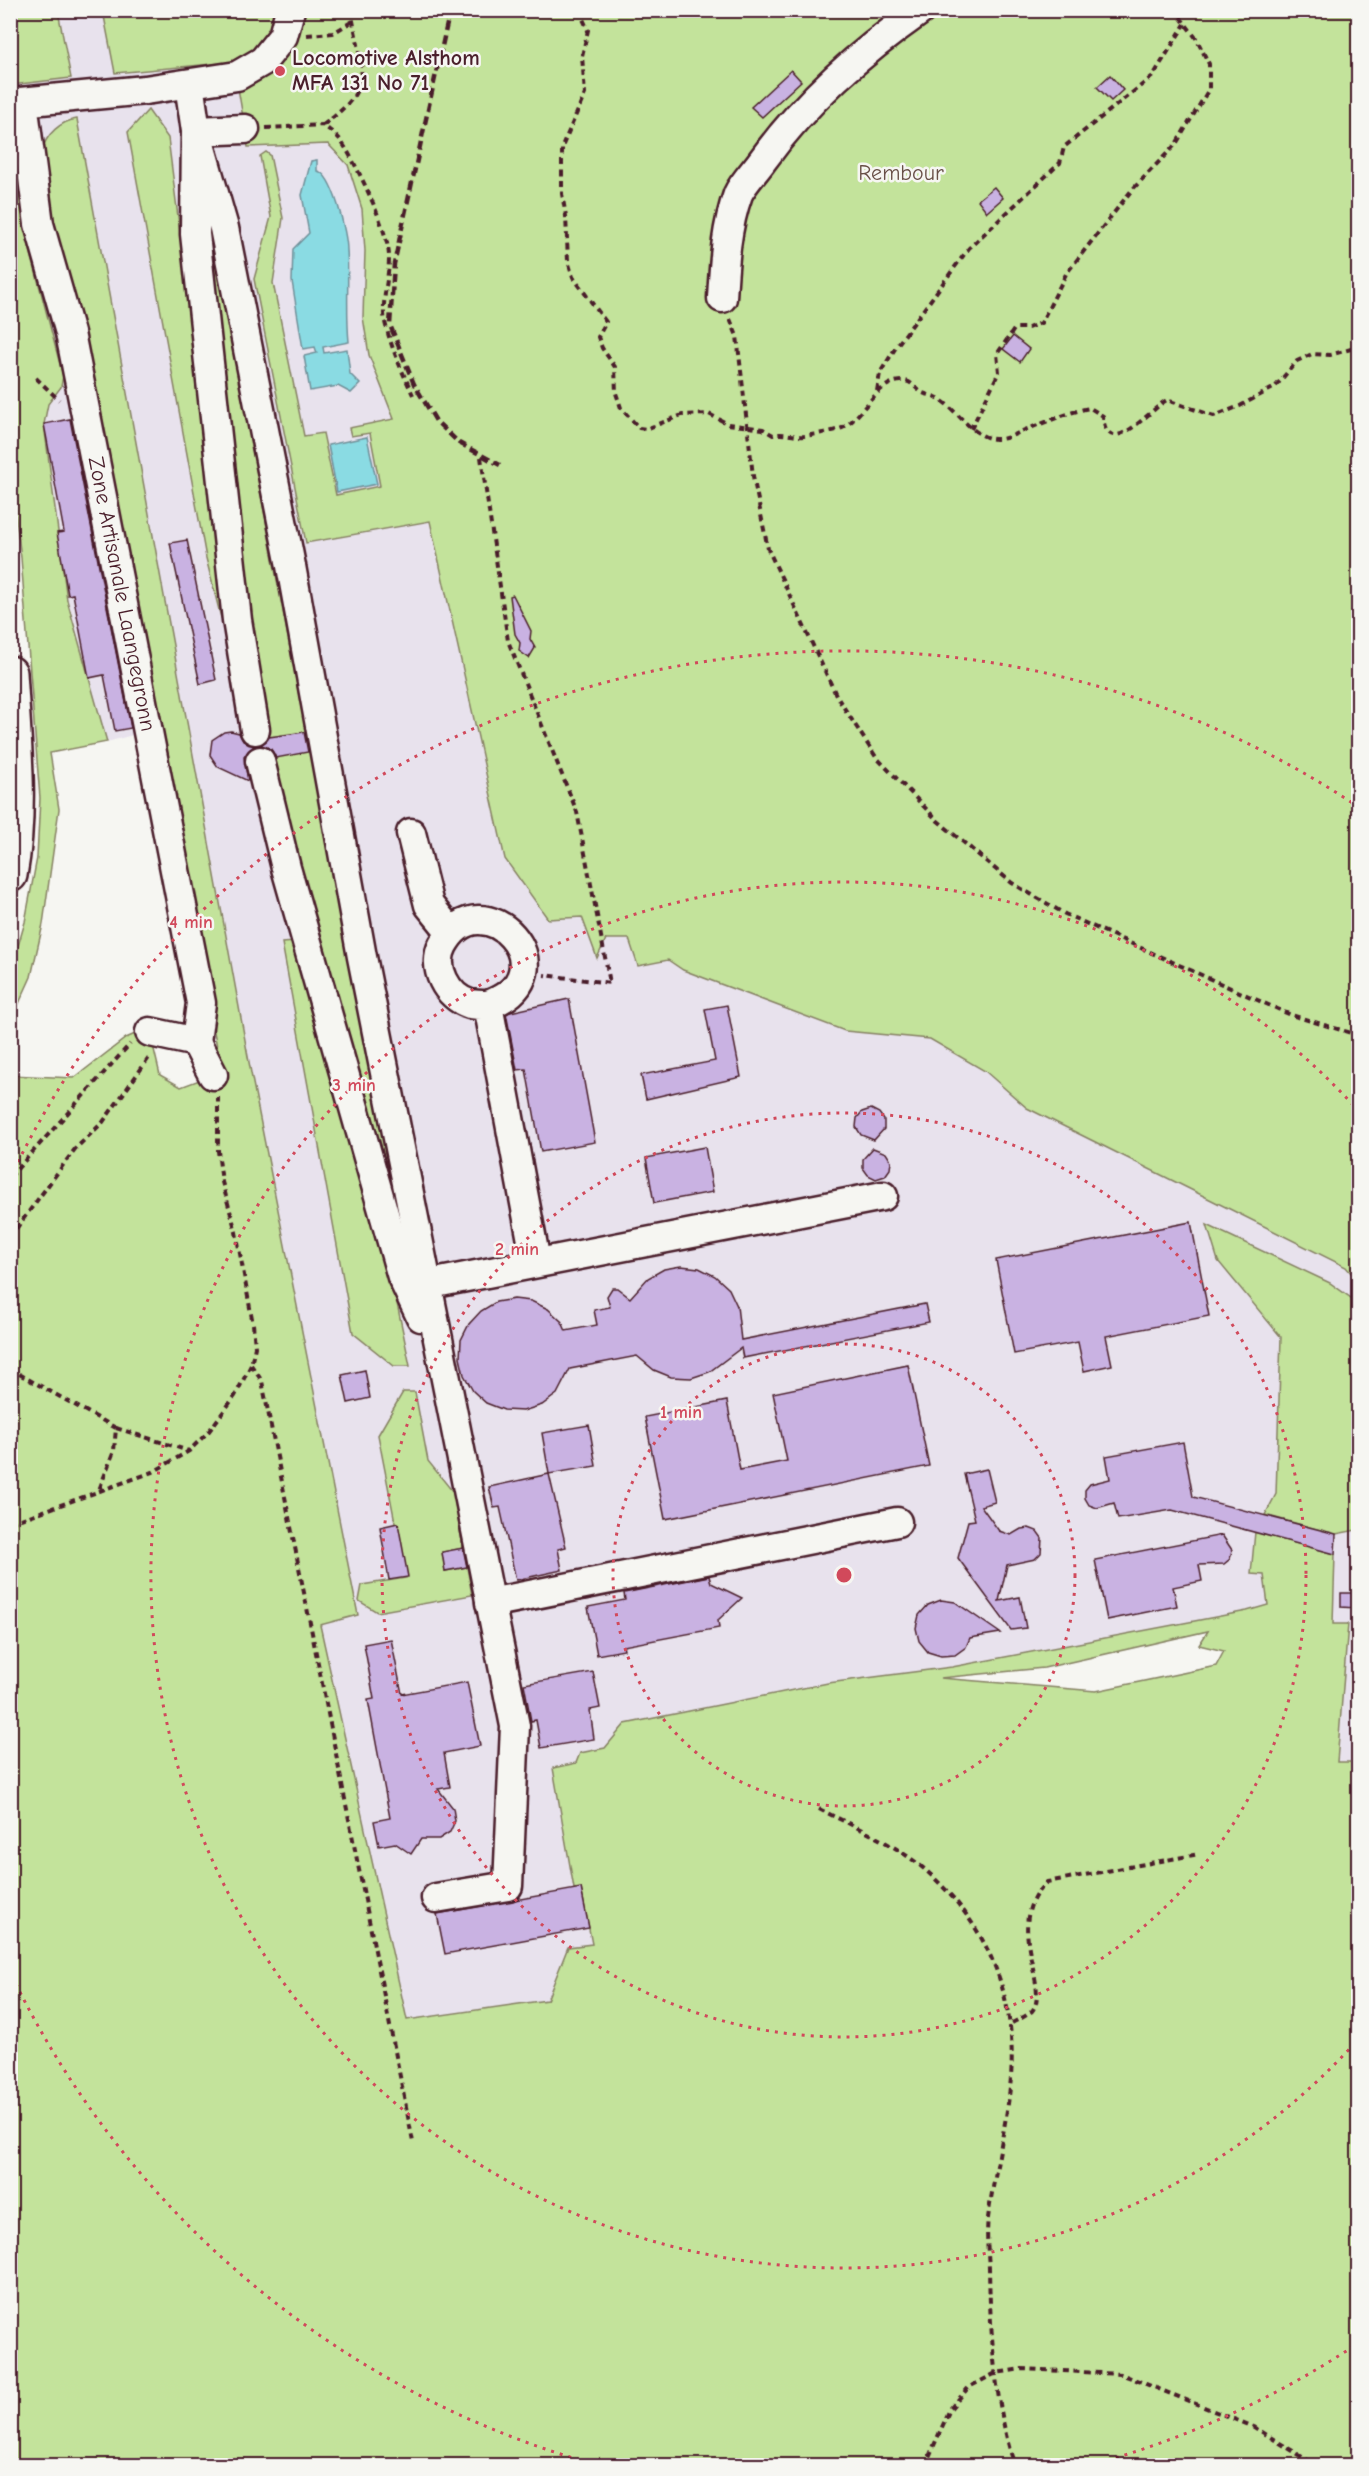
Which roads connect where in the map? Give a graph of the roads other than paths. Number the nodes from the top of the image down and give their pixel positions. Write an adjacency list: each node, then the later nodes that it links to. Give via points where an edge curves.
1 (921, 10): 7 (street, via 876,41 821,90 782,133 739,193 724,255)
2 (286, 23): 3 (street, via 263,61 237,76)
3 (189, 84): 4 (street); 6 (street)
4 (26, 102): 16 (street, Zone Artisanale Laangegronn, via 39,224 70,333 199,991)
5 (245, 129): 6 (street)
6 (196, 131): 9 (street, via 195,234 237,620); 20 (street, via 229,251)
7 (722, 298)
8 (11, 676): 12 (main road, via 16,792)
9 (255, 730)
10 (260, 761): 21 (street, via 286,868 402,1277)
11 (411, 833): 13 (street, via 429,905)
12 (10, 875)
13 (451, 932): 14 (street, via 441,947 443,982 454,996 470,1004); 14 (street, via 467,922 485,920 503,925 516,938 524,954 523,973 516,988 504,999)
14 (488, 1005): 19 (street)
15 (158, 1034): 16 (street)
16 (196, 1042): 17 (street)
17 (213, 1075)
18 (883, 1196): 19 (street)
19 (536, 1262): 20 (street)
20 (425, 1285): 21 (street)
21 (438, 1351): 23 (street)
22 (897, 1522): 23 (street)
23 (490, 1603): 24 (street, via 515,1726 508,1886)
24 (436, 1898)

